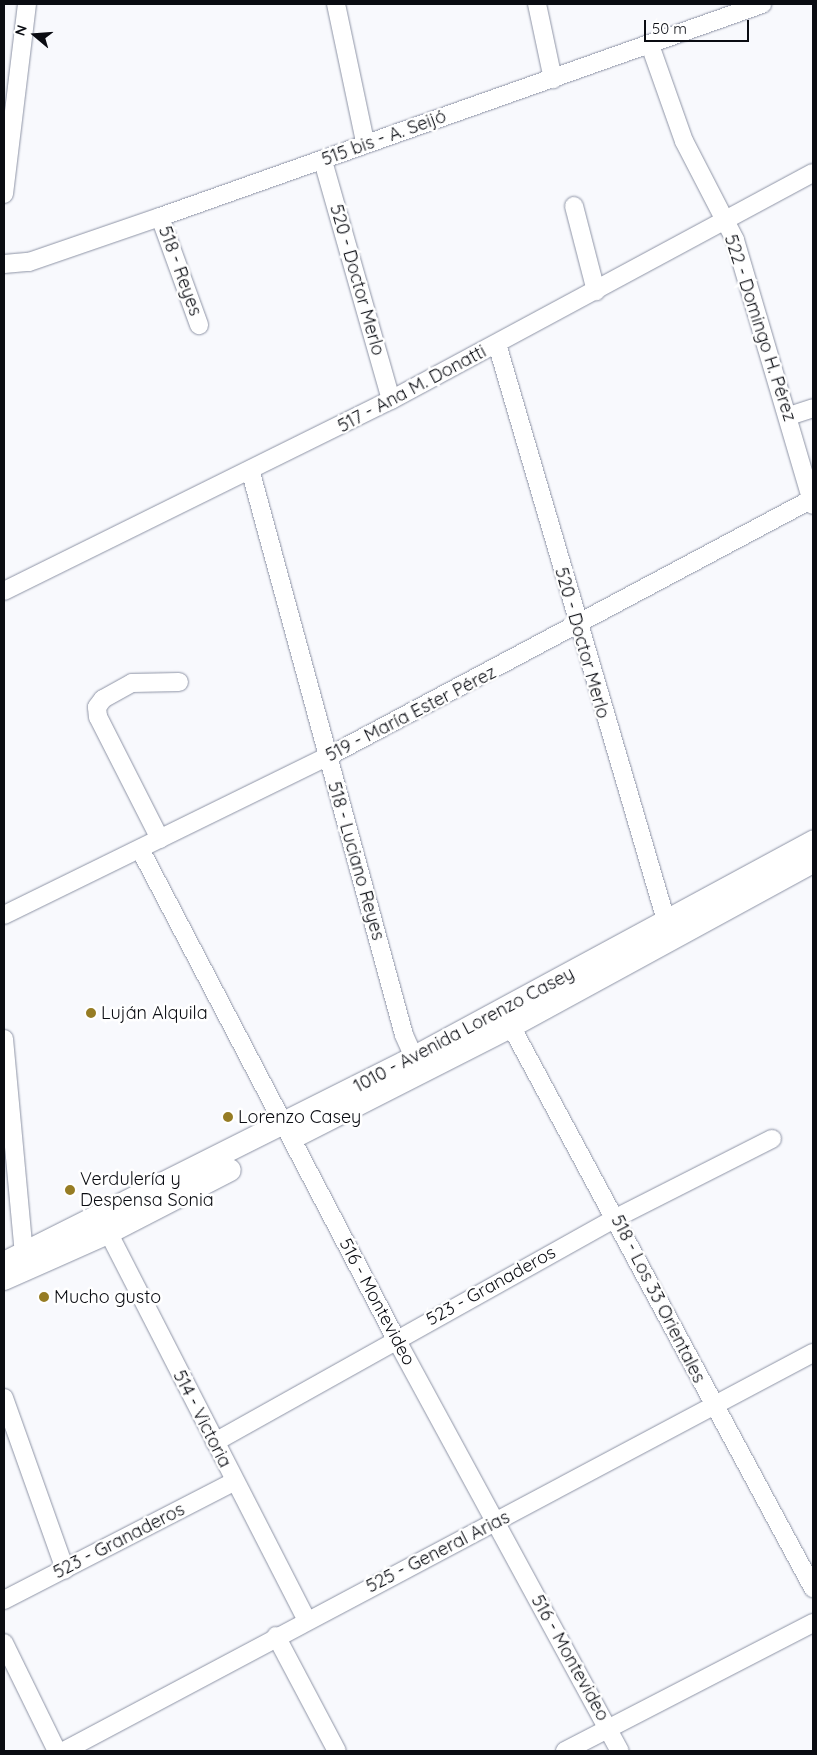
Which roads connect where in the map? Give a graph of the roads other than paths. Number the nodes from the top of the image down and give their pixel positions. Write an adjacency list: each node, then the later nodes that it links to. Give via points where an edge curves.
1 (27, 4): 11 (street)
2 (336, 4): 8 (street)
3 (537, 4): 7 (street)
4 (762, 4): 5 (street, 515 bis - A. Seijó)
5 (734, 8): 6 (street, 515 bis - A. Seijó)
6 (650, 45): 7 (street, 515 bis - A. Seijó); 14 (street, 522 - Domingo H. Pérez, via 684,141)
7 (553, 80): 8 (street, 515 bis - A. Seijó)
8 (365, 142): 9 (street, 515 bis - A. Seijó)
9 (323, 161): 13 (street, 515 bis - A. Seijó); 19 (street, 520 - Doctor Merlo)
10 (813, 173): 14 (street, 517 - Ana M. Donatti)
11 (4, 194)
12 (574, 206): 16 (street)
13 (160, 217): 15 (street, 515 bis - A. Seijó, via 29,262); 17 (street, 518 - Reyes)
14 (726, 223): 16 (street, 517 - Ana M. Donatti); 21 (street, 522 - Domingo H. Pérez)
15 (4, 264)
16 (596, 291): 18 (street, 517 - Ana M. Donatti)
17 (200, 325)
18 (497, 344): 19 (street, 517 - Ana M. Donatti); 25 (street, 520 - Doctor Merlo)
19 (391, 400): 22 (street, 517 - Ana M. Donatti)
20 (813, 408): 21 (street)
21 (789, 416): 23 (street, 522 - Domingo H. Pérez)
22 (251, 472): 24 (street, 517 - Ana M. Donatti); 27 (street, 518 - Luciano Reyes)
23 (812, 502): 25 (street, 519 - María Ester Pérez)
24 (4, 591)
25 (577, 628): 27 (street, 519 - María Ester Pérez); 33 (street, 520 - Doctor Merlo)
26 (179, 682): 28 (street, via 132,683 103,699 97,707 98,717)
27 (327, 758): 28 (street, 519 - María Ester Pérez); 36 (street, 518 - Luciano Reyes)
28 (160, 839): 30 (street, 519 - María Ester Pérez)
29 (813, 842): 33 (main road, 1010 - Avenida Lorenzo Casey)
30 (140, 849): 32 (street, 519 - María Ester Pérez); 37 (street, 516 - Montevideo)
31 (813, 862): 33 (main road, 1010 - Avenida Lorenzo Casey)
32 (4, 916)
33 (669, 930): 34 (main road, 1010 - Avenida Lorenzo Casey)
34 (506, 1019): 36 (main road, 1010 - Avenida Lorenzo Casey); 39 (street, 518 - Los 33 Orientales)
35 (4, 1039): 41 (street)
36 (418, 1065): 37 (main road, 1010 - Avenida Lorenzo Casey)
37 (287, 1132): 40 (main road, 1010 - Avenida Lorenzo Casey); 44 (street, 516 - Montevideo)
38 (772, 1139): 39 (street, 523 - Granaderos)
39 (616, 1218): 44 (street, 523 - Granaderos); 47 (street, 518 - Los 33 Orientales)
40 (104, 1225): 41 (main road, 1010 - Avenida Lorenzo Casey); 48 (street, 514 - Victoria)
41 (28, 1259): 42 (main road, 1010 - Avenida Lorenzo Casey); 43 (main road, 1010 - Avenida Lorenzo Casey)
42 (4, 1263)
43 (4, 1279)
44 (396, 1339): 48 (street, 523 - Granaderos); 50 (street, 516 - Montevideo)
45 (813, 1353): 47 (street, 525 - General Arias)
46 (4, 1398): 51 (street)
47 (713, 1406): 50 (street, 525 - General Arias); 52 (street, 518 - Los 33 Orientales)
48 (215, 1442): 49 (street, 514 - Victoria)
49 (234, 1482): 51 (street, 523 - Granaderos); 54 (street, 514 - Victoria)
50 (495, 1522): 54 (street, 525 - General Arias); 58 (street, 516 - Montevideo)
51 (65, 1569): 53 (street, 523 - Granaderos)
52 (813, 1588)
53 (4, 1600)
54 (307, 1620): 56 (street, 525 - General Arias)
55 (813, 1623): 58 (street)
56 (276, 1636): 60 (street, 525 - General Arias); 61 (street)
57 (4, 1643): 59 (street)
58 (609, 1728): 62 (street); 63 (street, 516 - Montevideo)
59 (57, 1751)
60 (64, 1751)
61 (337, 1751)
62 (564, 1751)
63 (620, 1751)

